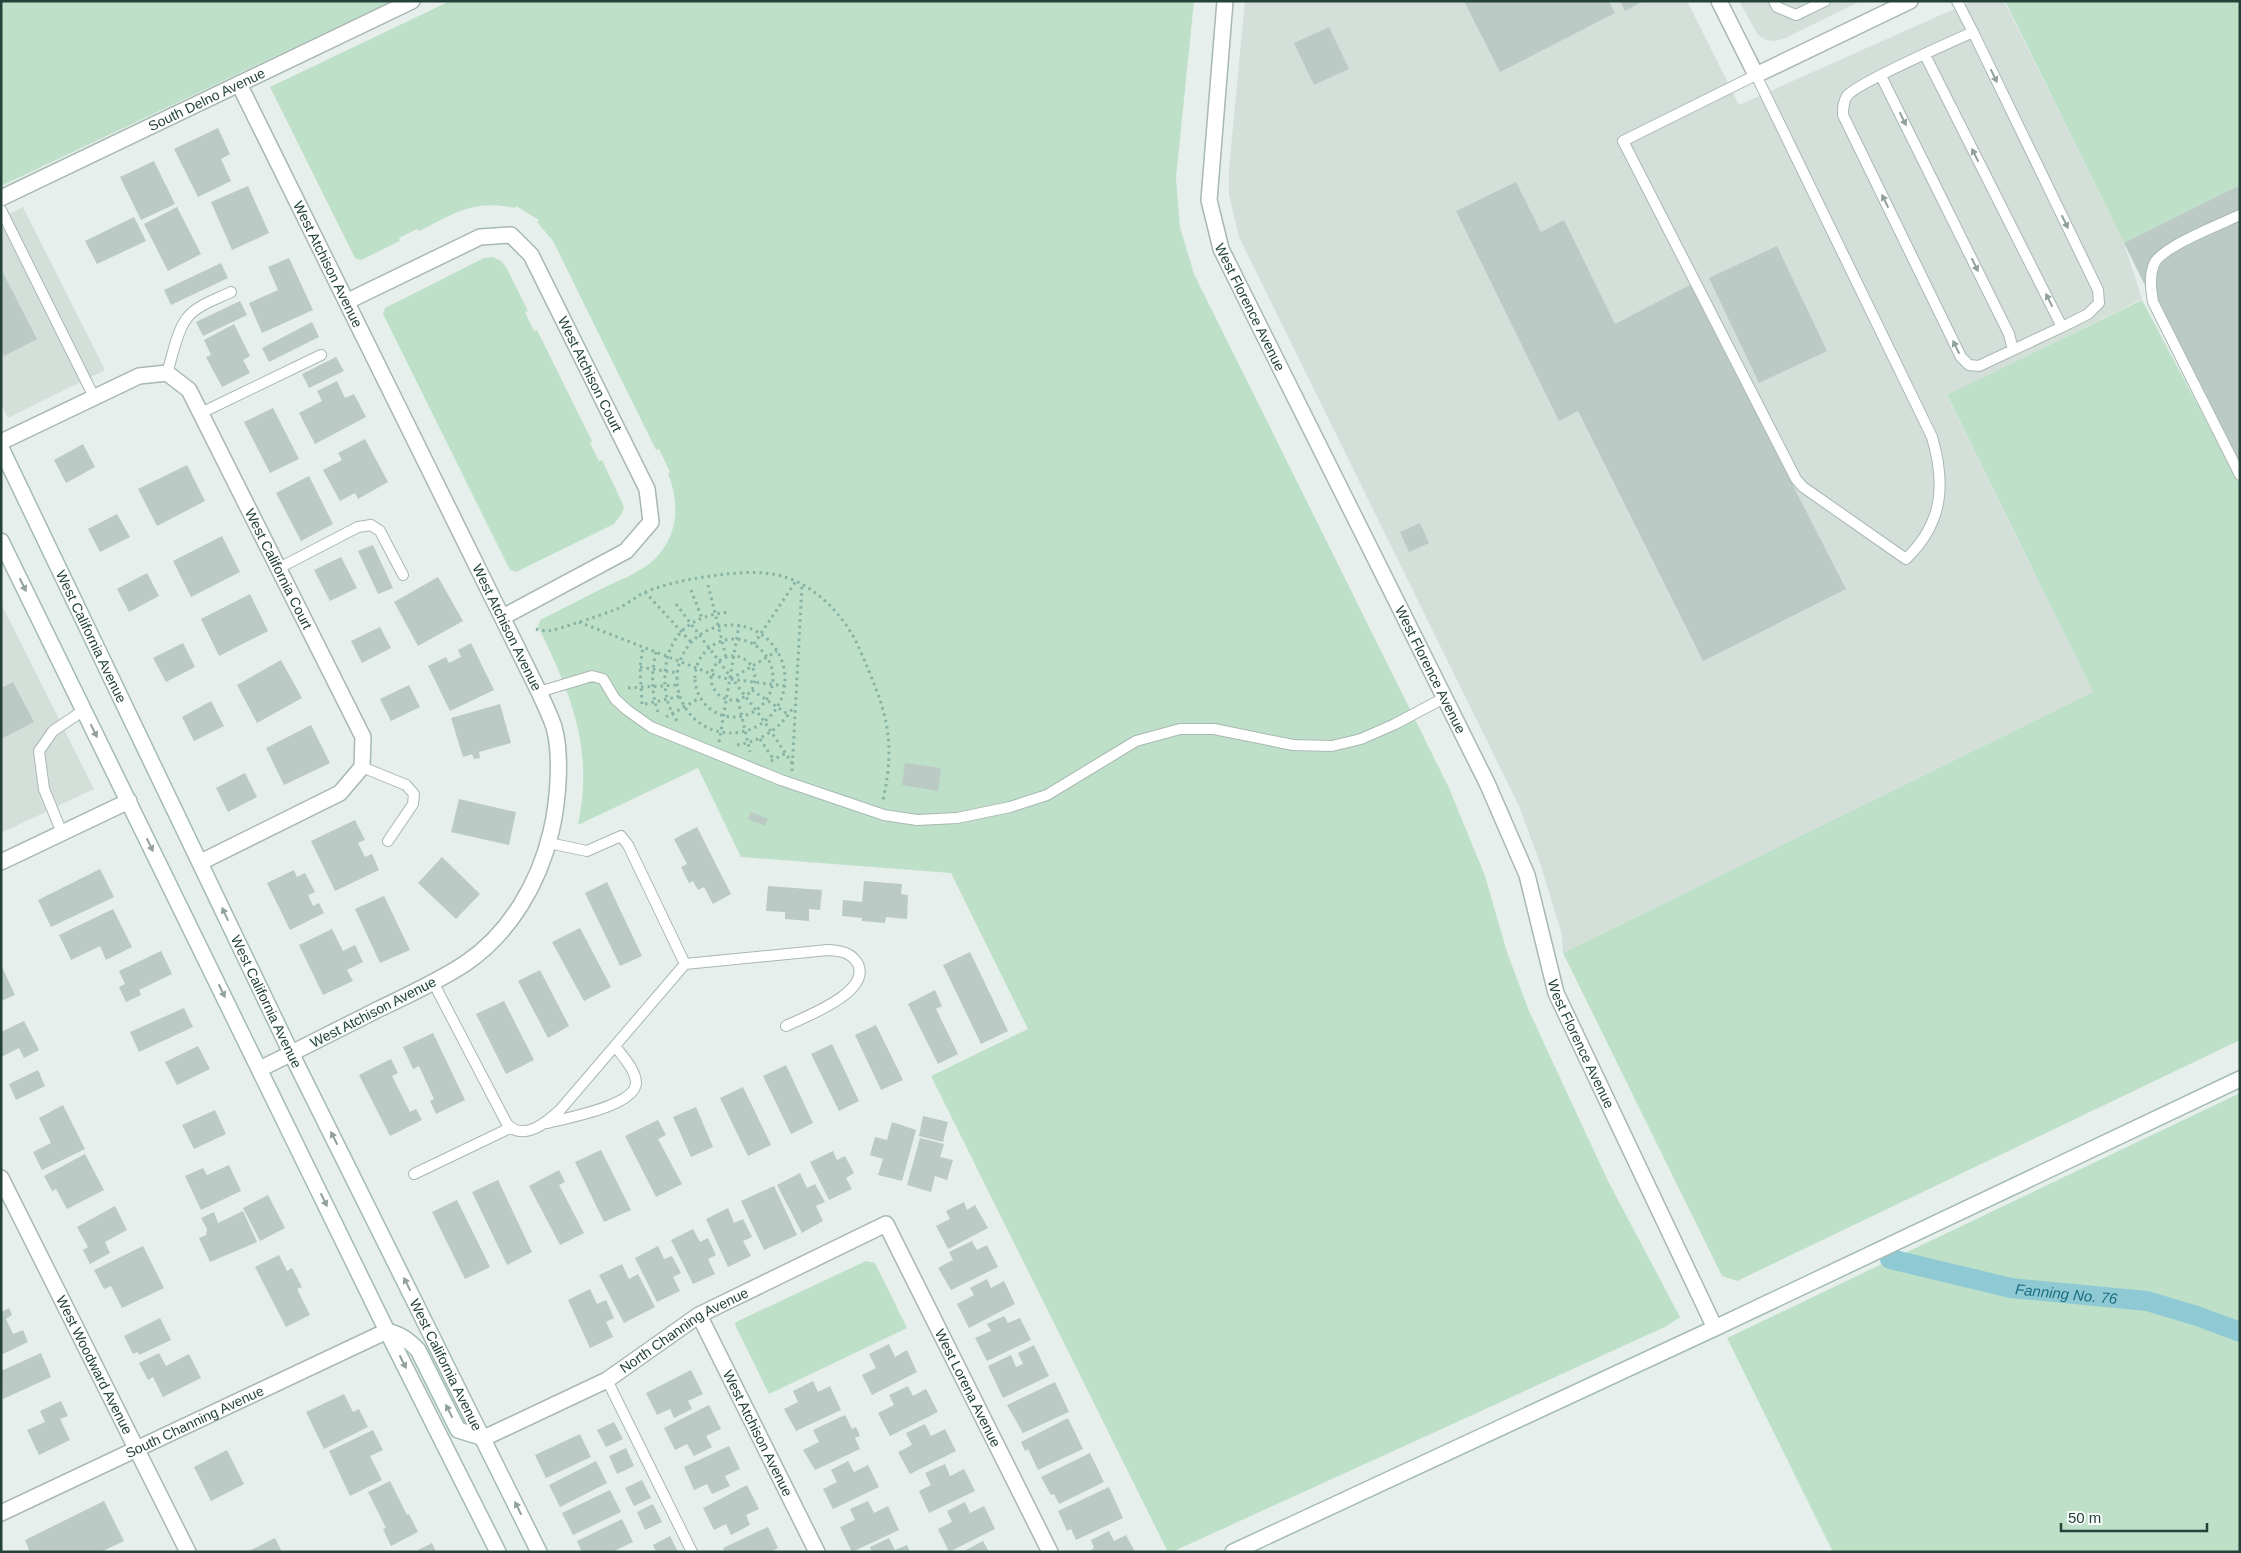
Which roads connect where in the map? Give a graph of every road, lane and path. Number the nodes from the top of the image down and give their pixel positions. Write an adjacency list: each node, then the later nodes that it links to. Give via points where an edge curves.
1 (412, 1): 12 (street, South Delno Avenue)
2 (1225, 1): 82 (street, West Florence Avenue, via 1209,200 1221,249)
3 (1719, 1): 10 (street)
4 (1774, 1): 6 (lane, via 1776,7 1796,15)
5 (1957, 1): 8 (lane)
6 (1824, 2)
7 (1902, 3): 10 (street)
8 (1973, 32): 9 (lane); 18 (lane, one-way to 18, via 2098,290 2099,303 2088,314)
9 (1925, 55): 11 (lane); 18 (lane, one-way to 9)
10 (1756, 75): 10 (lane, via 1623,141 1796,479 1906,559 1926,538 1940,499 1939,469 1932,437)
11 (1881, 76): 19 (lane, one-way to 19, via 2009,334); 19 (lane, one-way to 11, via 1979,366 1970,365 1961,357 1843,115 1848,94)
12 (239, 84): 13 (street, South Delno Avenue); 17 (street, West Atchison Avenue)
13 (1, 198)
14 (1, 210): 22 (lane)
15 (2240, 215): 26 (lane, via 2165,250 2154,263 2150,281 2153,302)
16 (231, 292): 21 (lane, via 187,317)
17 (348, 301): 38 (street, West Atchison Avenue); 38 (street, West Atchison Court, via 480,237 511,235 531,255 643,480 651,522 626,552)
18 (2062, 327): 19 (lane)
19 (2013, 350)
20 (321, 355): 23 (lane)
21 (167, 373): 22 (street, via 139,376); 23 (street, West California Court, via 189,390)
22 (94, 397): 24 (street)
23 (201, 414): 28 (street, West California Court)
24 (1, 442)
25 (1, 448): 119 (street, West California Avenue)
26 (2240, 475)
27 (1, 541): 93 (street, one-way to 93)
28 (279, 568): 29 (lane, via 358,527 371,525 380,531); 110 (street, West California Court, via 362,737)
29 (403, 575)
30 (796, 581): 32 (path); 34 (path, via 772,574 744,573 689,580); 46 (path)
31 (708, 585): 37 (path)
32 (802, 585): 109 (path); 114 (path, via 828,604 852,632 886,717 890,740 889,766)
33 (691, 590): 39 (path)
34 (645, 592): 40 (path, via 618,608); 45 (path)
35 (676, 604): 41 (path)
36 (729, 612): 37 (path)
37 (714, 614): 39 (path); 42 (path)
38 (503, 617): 78 (street, West Atchison Avenue)
39 (702, 618): 41 (path)
40 (578, 622): 44 (path, via 548,631); 52 (path)
41 (691, 624): 45 (path); 47 (path)
42 (719, 626): 43 (path); 47 (path); 49 (path)
43 (739, 626): 46 (path); 48 (path)
44 (536, 629)
45 (681, 631): 50 (path); 56 (path)
46 (760, 633): 51 (path); 54 (path)
47 (700, 635): 50 (path); 53 (path)
48 (737, 638): 49 (path); 51 (path); 57 (path)
49 (722, 640): 53 (path); 58 (path)
50 (691, 642): 60 (path)
51 (754, 644): 59 (path)
52 (643, 647): 55 (path); 63 (path)
53 (709, 648): 61 (path); 64 (path)
54 (777, 651): 59 (path); 73 (path, via 785,674)
55 (656, 652): 56 (path); 65 (path)
56 (667, 656): 60 (path); 66 (path)
57 (734, 656): 58 (path); 62 (path, via 741,657); 69 (path)
58 (726, 657): 61 (path)
59 (768, 657): 62 (path); 86 (path, via 774,682)
60 (680, 661): 64 (path); 67 (path)
61 (719, 662): 68 (path); 69 (path)
62 (752, 666): 69 (path); 70 (path)
63 (640, 667): 65 (path); 76 (path)
64 (696, 667): 68 (path); 81 (path, via 695,680)
65 (652, 669): 66 (path); 74 (path)
66 (665, 671): 67 (path); 71 (path)
67 (678, 673): 72 (path)
68 (712, 673): 69 (path); 83 (path, via 713,687)
69 (731, 679): 70 (path); 80 (path); 83 (path)
70 (755, 682): 73 (path); 77 (path)
71 (665, 685): 72 (path); 74 (path); 84 (path)
72 (678, 685): 79 (path)
73 (785, 686): 89 (path)
74 (652, 687): 76 (path); 87 (path)
75 (628, 688): 76 (path)
76 (640, 688): 88 (path)
77 (752, 690): 80 (path); 86 (path)
78 (539, 692): 92 (lane, via 592,676 603,679 615,699); 117 (street, West Atchison Avenue, via 554,727 559,778 556,814)
79 (681, 696): 84 (path); 91 (path)
80 (745, 697): 85 (path); 94 (path)
81 (700, 698): 91 (path); 97 (path, via 715,713)
82 (1444, 698): 114 (lane, via 1361,740 1332,746 1293,745 1214,729 1180,729 1136,741 1048,795 1010,807 956,818 917,820); 133 (street, West Florence Avenue, via 1487,783 1527,876 1556,993)
83 (727, 699): 85 (path); 97 (path)
84 (667, 700): 87 (path); 95 (path)
85 (738, 700): 98 (path)
86 (767, 700): 89 (path); 94 (path)
87 (654, 702): 88 (path); 95 (path, via 661,720)
88 (642, 705): 92 (path)
89 (777, 706): 96 (path); 99 (path)
90 (794, 706): 96 (path)
91 (686, 707): 95 (path); 102 (path, via 700,723)
92 (625, 708): 111 (lane, via 651,726)
93 (84, 710): 113 (street, one-way to 113); 115 (lane, via 53,731 39,751 44,788)
94 (756, 711): 98 (path); 99 (path)
95 (672, 714): 100 (path)
96 (789, 714): 103 (path)
97 (723, 716): 98 (path); 102 (path)
98 (742, 717): 101 (path)
99 (764, 721): 101 (path); 103 (path)
100 (677, 722)
101 (745, 730): 102 (path); 105 (path)
102 (721, 731): 106 (path, via 718,746)
103 (771, 732): 104 (path); 109 (path)
104 (760, 739): 105 (path); 108 (path)
105 (748, 743): 107 (path); 111 (path)
106 (724, 746)
107 (729, 746)
108 (774, 760)
109 (792, 764): 112 (path)
110 (362, 767): 116 (lane, via 406,785 414,794 414,804); 119 (street, via 340,793)
111 (755, 770): 112 (lane)
112 (791, 784): 114 (lane)
113 (129, 801): 115 (street); 125 (street, one-way to 125)
114 (880, 814)
115 (62, 833): 118 (street)
116 (388, 841)
117 (549, 843): 120 (lane, via 587,851 621,836); 121 (street, West Atchison Avenue, via 538,875 517,911 467,962)
118 (1, 862)
119 (201, 862): 124 (street, West California Avenue, one-way to 119)
120 (685, 964): 122 (lane, via 828,950 843,951 854,958 859,968 857,982 840,1000); 123 (lane)
121 (433, 982): 124 (street, West Atchison Avenue); 128 (lane)
122 (786, 1026)
123 (615, 1046): 127 (lane); 127 (lane, via 635,1075 632,1093 608,1106)
124 (292, 1053): 125 (street, West Atchison Avenue); 136 (street, West California Avenue, one-way to 124)
125 (260, 1069): 134 (street, one-way to 134)
126 (2240, 1079): 133 (street)
127 (546, 1123): 128 (lane, via 523,1132)
128 (510, 1128): 129 (lane)
129 (414, 1174)
130 (1, 1178): 137 (street, West Woodward Avenue)
131 (886, 1224): 132 (street, North Channing Avenue); 144 (street, West Lorena Avenue)
132 (699, 1316): 135 (street, North Channing Avenue); 143 (street, West Atchison Avenue)
133 (1715, 1328): 145 (street)
134 (387, 1331): 136 (street, one-way to 134, via 458,1430 418,1350 408,1340); 137 (street, South Channing Avenue); 140 (street, one-way to 140)
135 (607, 1380): 136 (street, North Channing Avenue); 142 (lane)
136 (484, 1438): 141 (street, West California Avenue, one-way to 136)
137 (137, 1449): 138 (street, South Channing Avenue); 139 (street, West Woodward Avenue)
138 (1, 1513)
139 (188, 1552)
140 (498, 1552)
141 (539, 1552)
142 (692, 1552)
143 (817, 1552)
144 (1050, 1552)
145 (1233, 1552)

